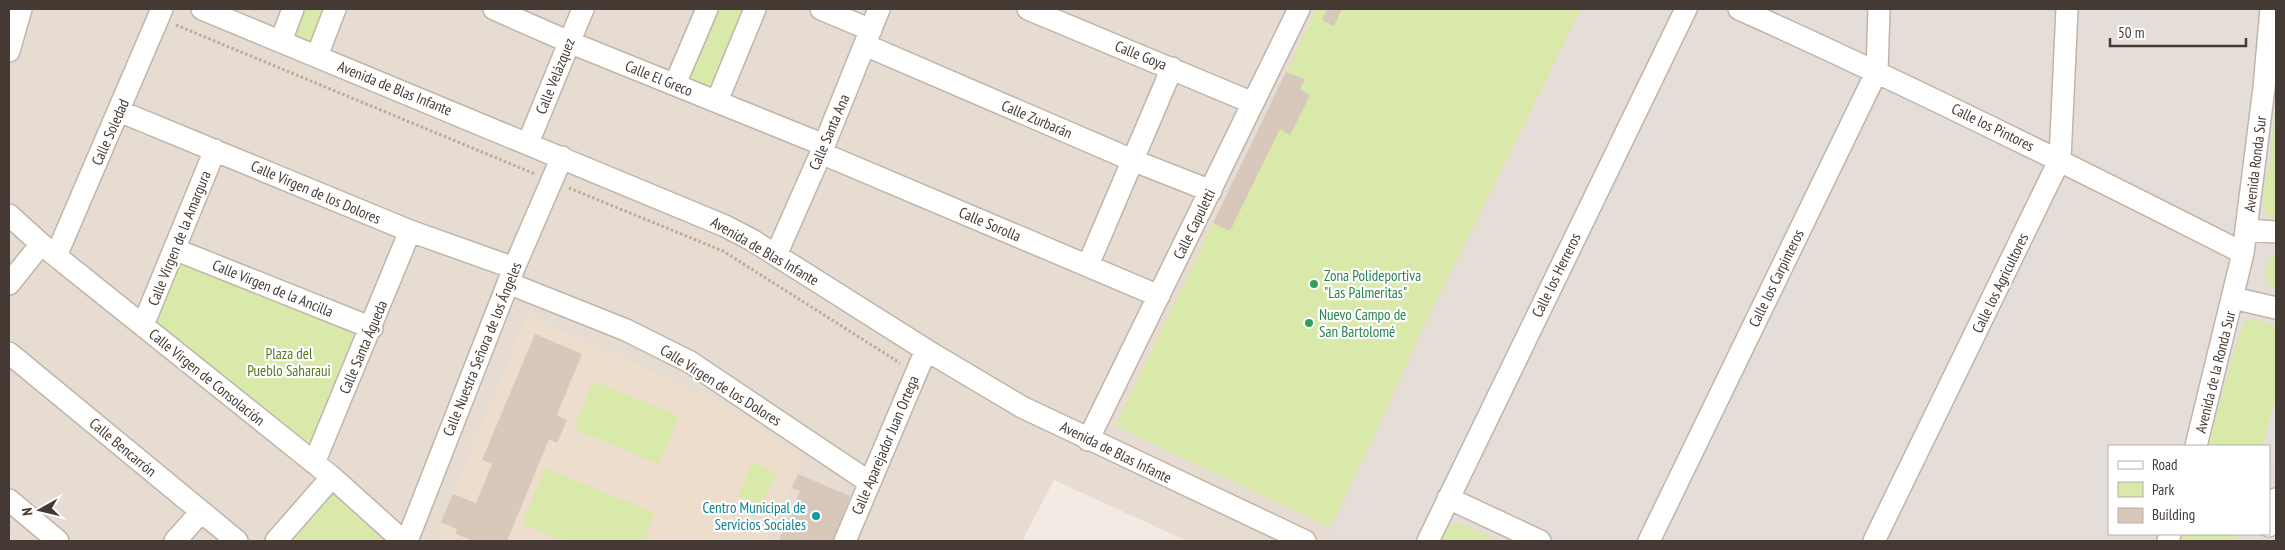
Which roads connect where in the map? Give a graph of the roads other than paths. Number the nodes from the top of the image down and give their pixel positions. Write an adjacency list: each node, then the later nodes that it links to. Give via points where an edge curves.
1 (21, 9): 22 (street)
2 (162, 9): 29 (street, Calle Soledad)
3 (202, 9): 20 (street, Avenida de Blas Infante)
4 (293, 9): 20 (street)
5 (335, 9): 23 (street)
6 (494, 9): 21 (street, Calle El Greco)
7 (582, 9): 21 (street, Calle Velázquez)
8 (707, 9): 26 (street)
9 (755, 9): 27 (street)
10 (821, 9): 19 (street, Calle Zurbarán)
11 (879, 9): 19 (street, Calle Santa Ana)
12 (1028, 9): 24 (street, Calle Goya)
13 (1299, 9): 28 (street, Calle Capuletti)
14 (1686, 9): 60 (street, Calle los Herreros)
15 (1738, 9): 25 (street, Calle los Pintores)
16 (1879, 9): 25 (street, Calle los Carpinteros)
17 (2067, 9): 34 (street, Calle los Agricultores)
18 (2270, 9): 38 (street, Avenida Ronda Sur, via 2264,88)
19 (868, 37): 31 (street, Calle Santa Ana); 35 (street, Calle Zurbarán)
20 (281, 41): 23 (street, Avenida de Blas Infante)
21 (569, 42): 26 (street, Calle El Greco); 30 (street, Calle Velázquez)
22 (9, 51)
23 (317, 56): 30 (street, Avenida de Blas Infante)
24 (1172, 68): 28 (street, Calle Goya); 35 (street)
25 (1877, 71): 34 (street, Calle los Pintores); 75 (street, Calle los Carpinteros)
26 (676, 84): 27 (street, Calle El Greco)
27 (717, 101): 31 (street, Calle El Greco)
28 (1253, 103): 36 (street, Calle Capuletti)
29 (119, 111): 32 (street, Calle Virgen de los Dolores); 42 (street, Calle Soledad)
30 (528, 143): 33 (street, Avenida de Blas Infante)
31 (823, 149): 43 (street, Calle Santa Ana); 45 (street, Calle Sorolla)
32 (215, 150): 39 (street, Calle Virgen de los Dolores); 41 (street, Calle Virgen de la Amargura)
33 (562, 158): 43 (street, Avenida de Blas Infante, via 697,213); 46 (street, Calle Nuestra Señora de los Ángeles)
34 (2060, 159): 44 (street, Calle los Pintores); 76 (street, Calle los Agricultores)
35 (1132, 160): 36 (street, Calle Zurbarán); 45 (street)
36 (1211, 191): 48 (street, Calle Capuletti)
37 (9, 216): 42 (street, Calle Virgen de Consolación)
38 (2246, 230): 40 (street); 44 (street, Avenida Ronda Sur)
39 (410, 231): 46 (street, Calle Virgen de los Dolores); 52 (street, Calle Santa Águeda)
40 (2276, 232)
41 (174, 249): 51 (street, Calle Virgen de la Amargura); 52 (street, Calle Virgen de la Ancilla)
42 (49, 250): 47 (street, Calle Soledad); 51 (street, Calle Virgen de Consolación)
43 (776, 254): 53 (street, Avenida de Blas Infante)
44 (2243, 254): 49 (street, Avenida de la Ronda Sur)
45 (1088, 265): 48 (street, Calle Sorolla)
46 (511, 275): 59 (street, Calle Virgen de los Dolores, via 690,362); 70 (street, Calle Nuestra Señora de los Ángeles)
47 (9, 284)
48 (1159, 296): 55 (street, Calle Capuletti)
49 (2234, 298): 50 (street); 56 (street, Avenida de la Ronda Sur)
50 (2276, 308)
51 (143, 326): 57 (street, Calle Virgen de Consolación)
52 (372, 328): 57 (street, Calle Santa Águeda)
53 (926, 350): 55 (street, Avenida de Blas Infante, via 1022,407); 59 (street, Calle Aparejador Juan Ortega)
54 (9, 353): 63 (street, Calle Bencarrón)
55 (1088, 440): 72 (street, Avenida de Blas Infante)
56 (2196, 445)
57 (314, 463): 58 (street, Calle Virgen de Consolación)
58 (332, 477): 68 (street); 69 (street, Calle Virgen de Consolación)
59 (869, 482): 71 (street, Calle Aparejador Juan Ortega)
60 (1448, 498): 73 (street, Calle los Herreros); 74 (street)
61 (2276, 499): 64 (street)
62 (9, 500): 65 (street)
63 (201, 512): 66 (street); 67 (street, Calle Bencarrón)
64 (2270, 522)
65 (58, 541)
66 (175, 541)
67 (237, 541)
68 (276, 541)
69 (402, 541)
70 (407, 541)
71 (845, 541)
72 (1305, 541)
73 (1428, 541)
74 (1540, 541)
75 (1649, 541)
76 (1874, 541)

